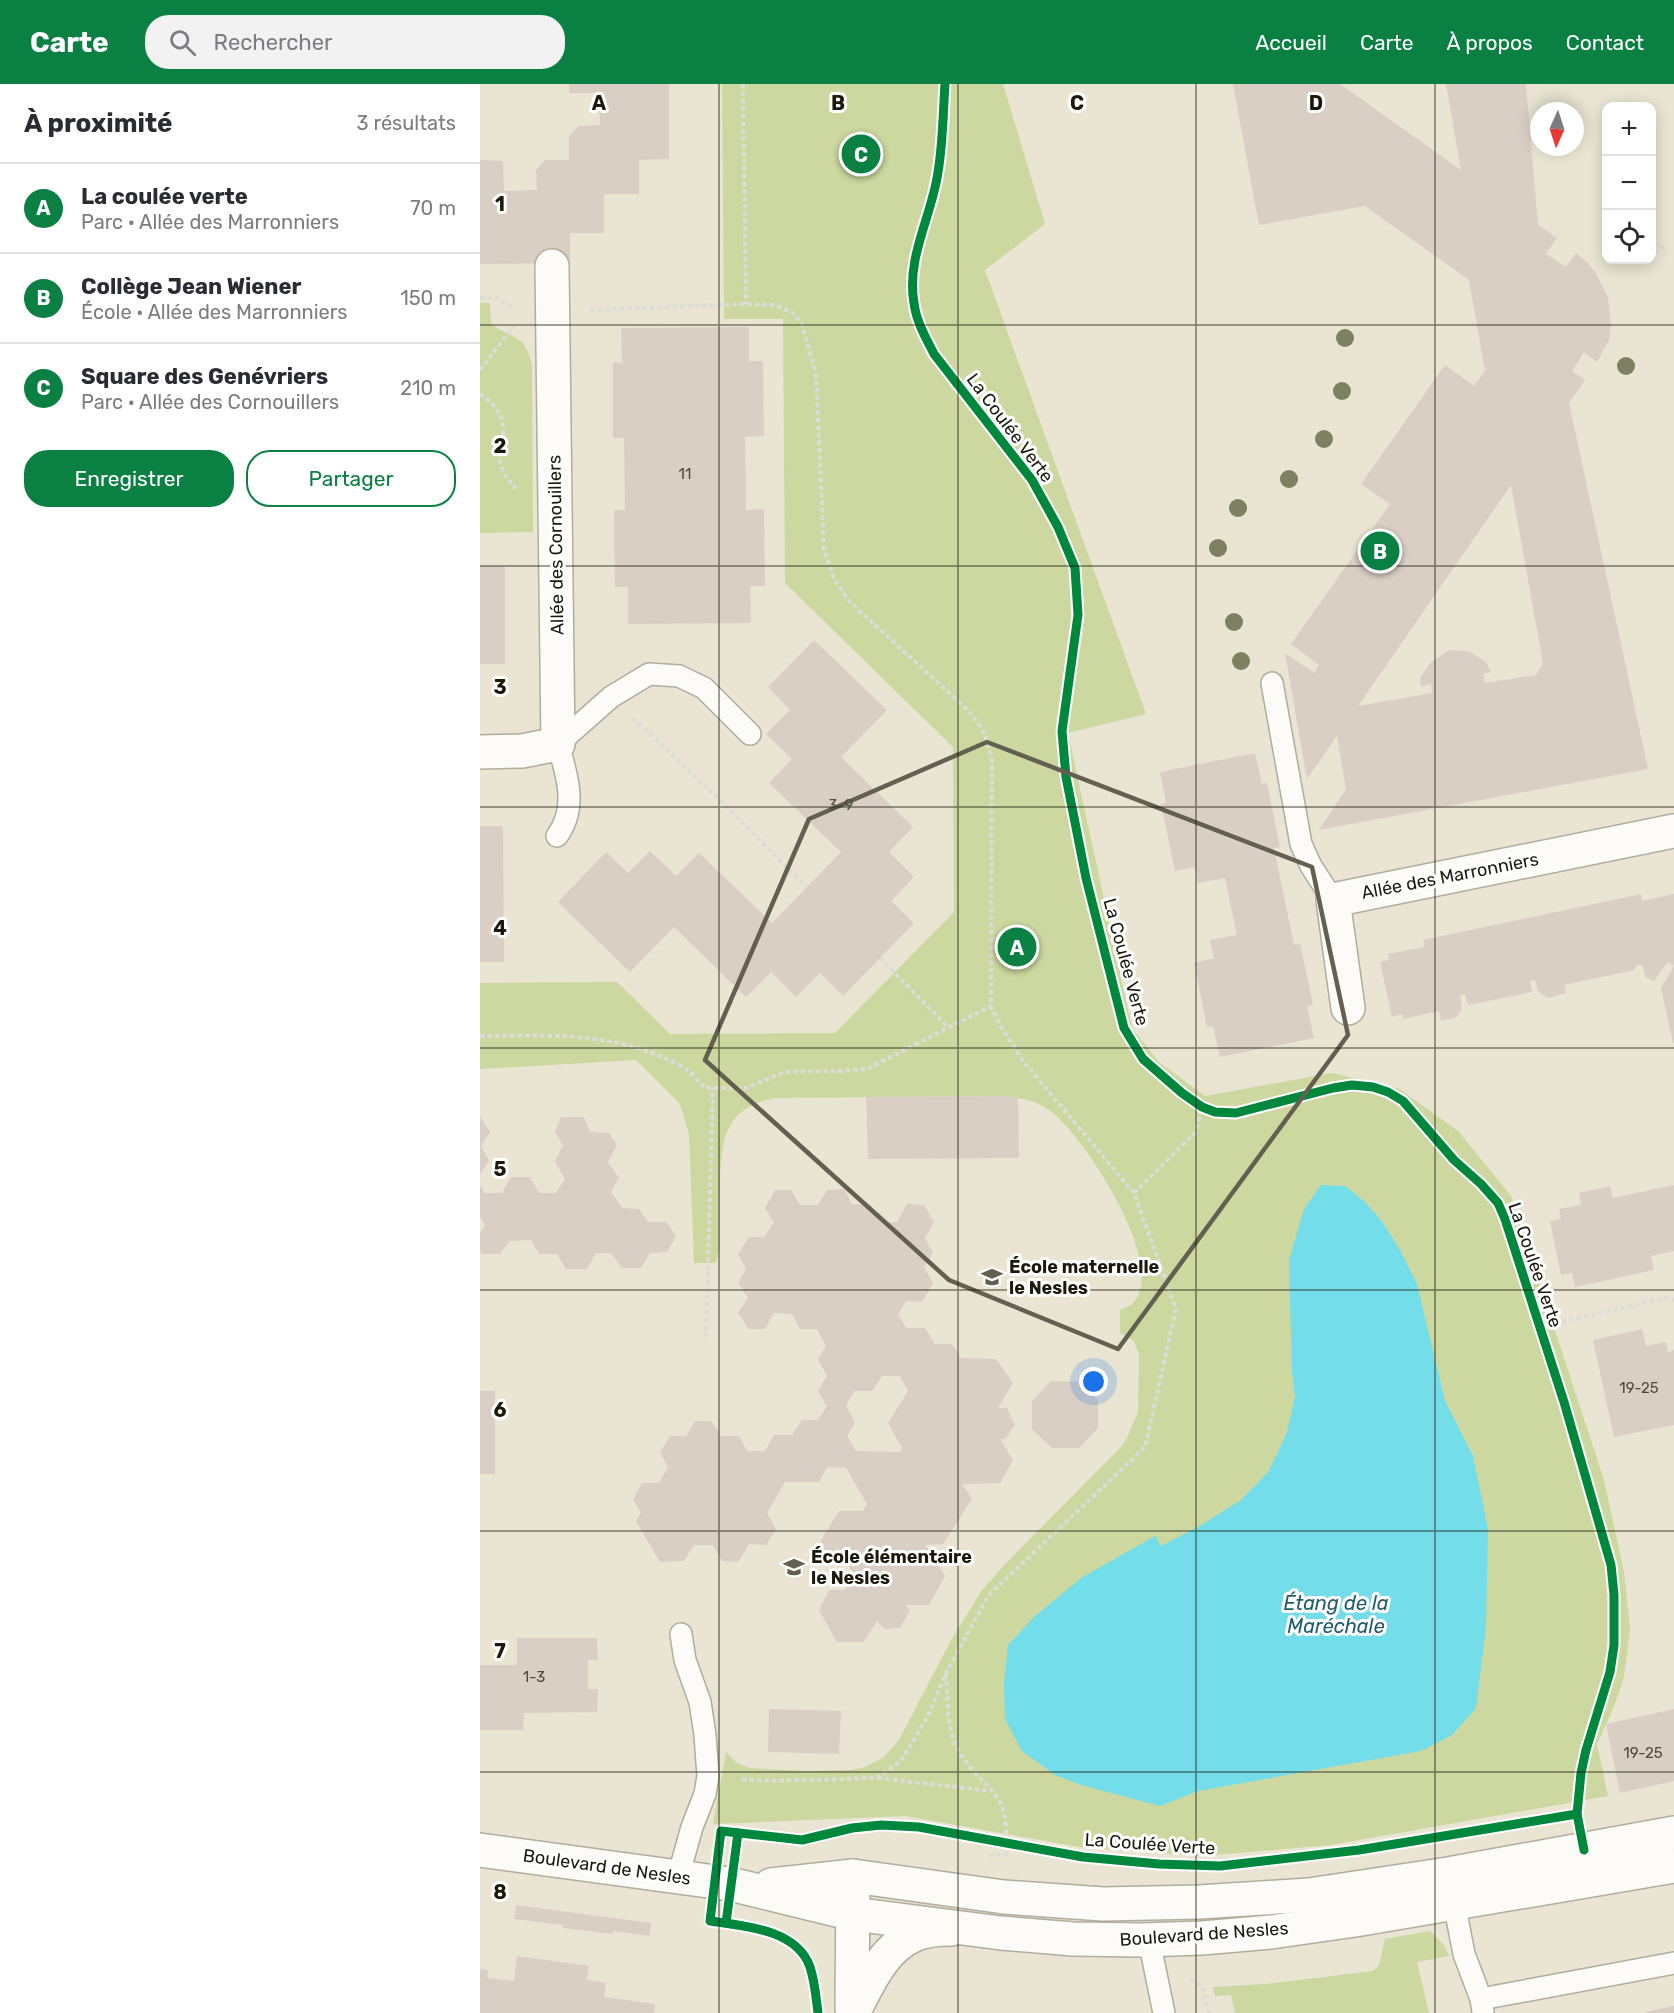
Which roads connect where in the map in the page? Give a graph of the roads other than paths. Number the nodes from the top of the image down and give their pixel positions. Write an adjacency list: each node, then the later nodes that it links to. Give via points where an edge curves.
1 (552, 266): 4 (street, Allée des Cornouillers, via 538,312 555,489)
2 (1272, 683): 8 (lane, via 1301,844)
3 (750, 734): 4 (lane, via 704,688 679,676 649,674 611,697)
4 (558, 744): 5 (street, via 522,751); 7 (lane, via 570,796 565,826)
5 (480, 752)
6 (1674, 831): 8 (street, Allée des Marronniers)
7 (557, 836)
8 (1333, 900): 9 (street)
9 (1348, 1008)
10 (681, 1634): 15 (lane, via 685,1660 700,1702 708,1776)
11 (1674, 1833): 17 (street, Boulevard de Nesles)
12 (480, 1850): 15 (street, Boulevard de Nesles)
13 (1674, 1866): 17 (street, Boulevard de Nesles)
14 (853, 1876): 16 (street, Boulevard de Nesles); 17 (street, Boulevard de Nesles, via 1004,1897 1103,1904); 18 (street)
15 (678, 1877): 16 (street, Boulevard de Nesles)
16 (732, 1885): 18 (street, Boulevard de Nesles)
17 (1451, 1888): 20 (street, Boulevard de Nesles, via 1355,1920 1271,1932); 22 (lane, via 1464,1954)
18 (853, 1914): 19 (street, Boulevard de Nesles); 23 (street)
19 (964, 1928): 20 (street, Boulevard de Nesles, via 1072,1939); 23 (street, via 937,1929 907,1939 879,1965)
20 (1149, 1940): 24 (lane)
21 (1674, 1963): 22 (lane)
22 (1482, 2006)
23 (853, 2013)
24 (1164, 2013)

